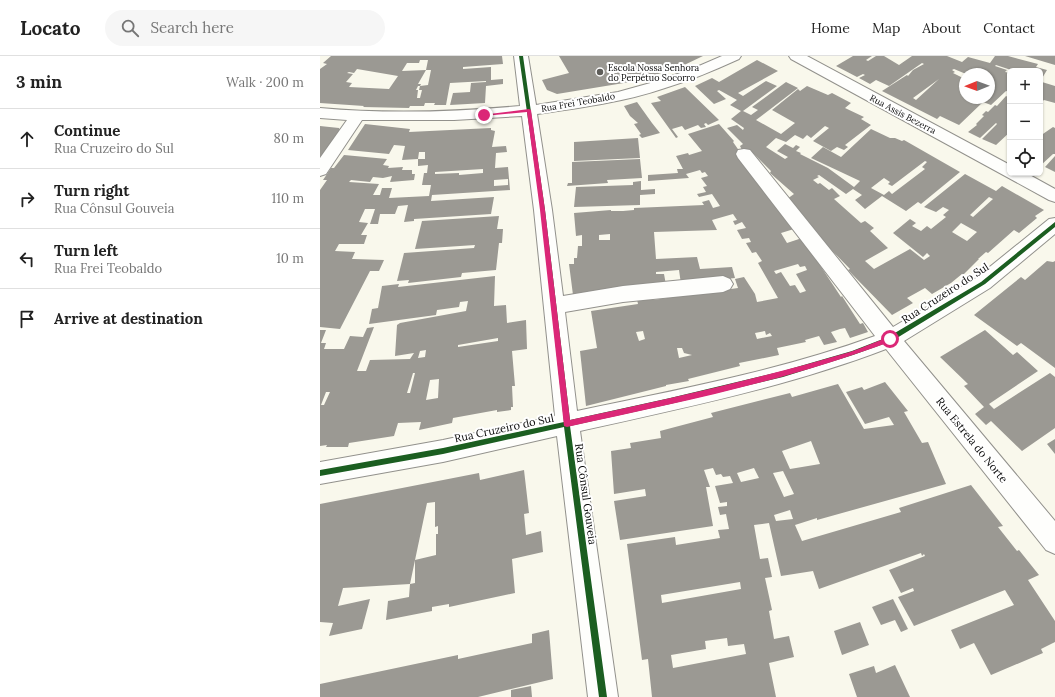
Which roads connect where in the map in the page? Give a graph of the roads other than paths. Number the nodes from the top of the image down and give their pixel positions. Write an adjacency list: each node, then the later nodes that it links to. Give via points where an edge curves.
1 (521, 56): 4 (street, Rua Cônsul Gouveia)
2 (734, 56): 4 (street, Rua Frei Teobaldo, via 681,79 652,88 574,104)
3 (796, 56): 9 (street, Rua Assis Bezerra)
4 (529, 110): 6 (street, Rua Frei Teobaldo, via 439,116); 14 (street, Rua Cônsul Gouveia)
5 (320, 113): 6 (street, Rua Frei Teobaldo)
6 (358, 116): 8 (street)
7 (744, 154): 15 (street, Rua Estrela do Norte)
8 (320, 170)
9 (1007, 170)
10 (1018, 176): 11 (street, Rua Assis Bezerra)
11 (1055, 196)
12 (1055, 224): 15 (street, Rua Cruzeiro do Sul, via 983,283)
13 (723, 284): 14 (street, via 623,294)
14 (553, 306): 16 (street, Rua Cônsul Gouveia)
15 (890, 339): 16 (street, Rua Cruzeiro do Sul, via 853,354 783,374); 18 (street, Rua Estrela do Norte)
16 (567, 424): 17 (street, Rua Cruzeiro do Sul, via 443,451); 19 (street, Rua Cônsul Gouveia)
17 (320, 472)
18 (1055, 542)
19 (603, 697)

